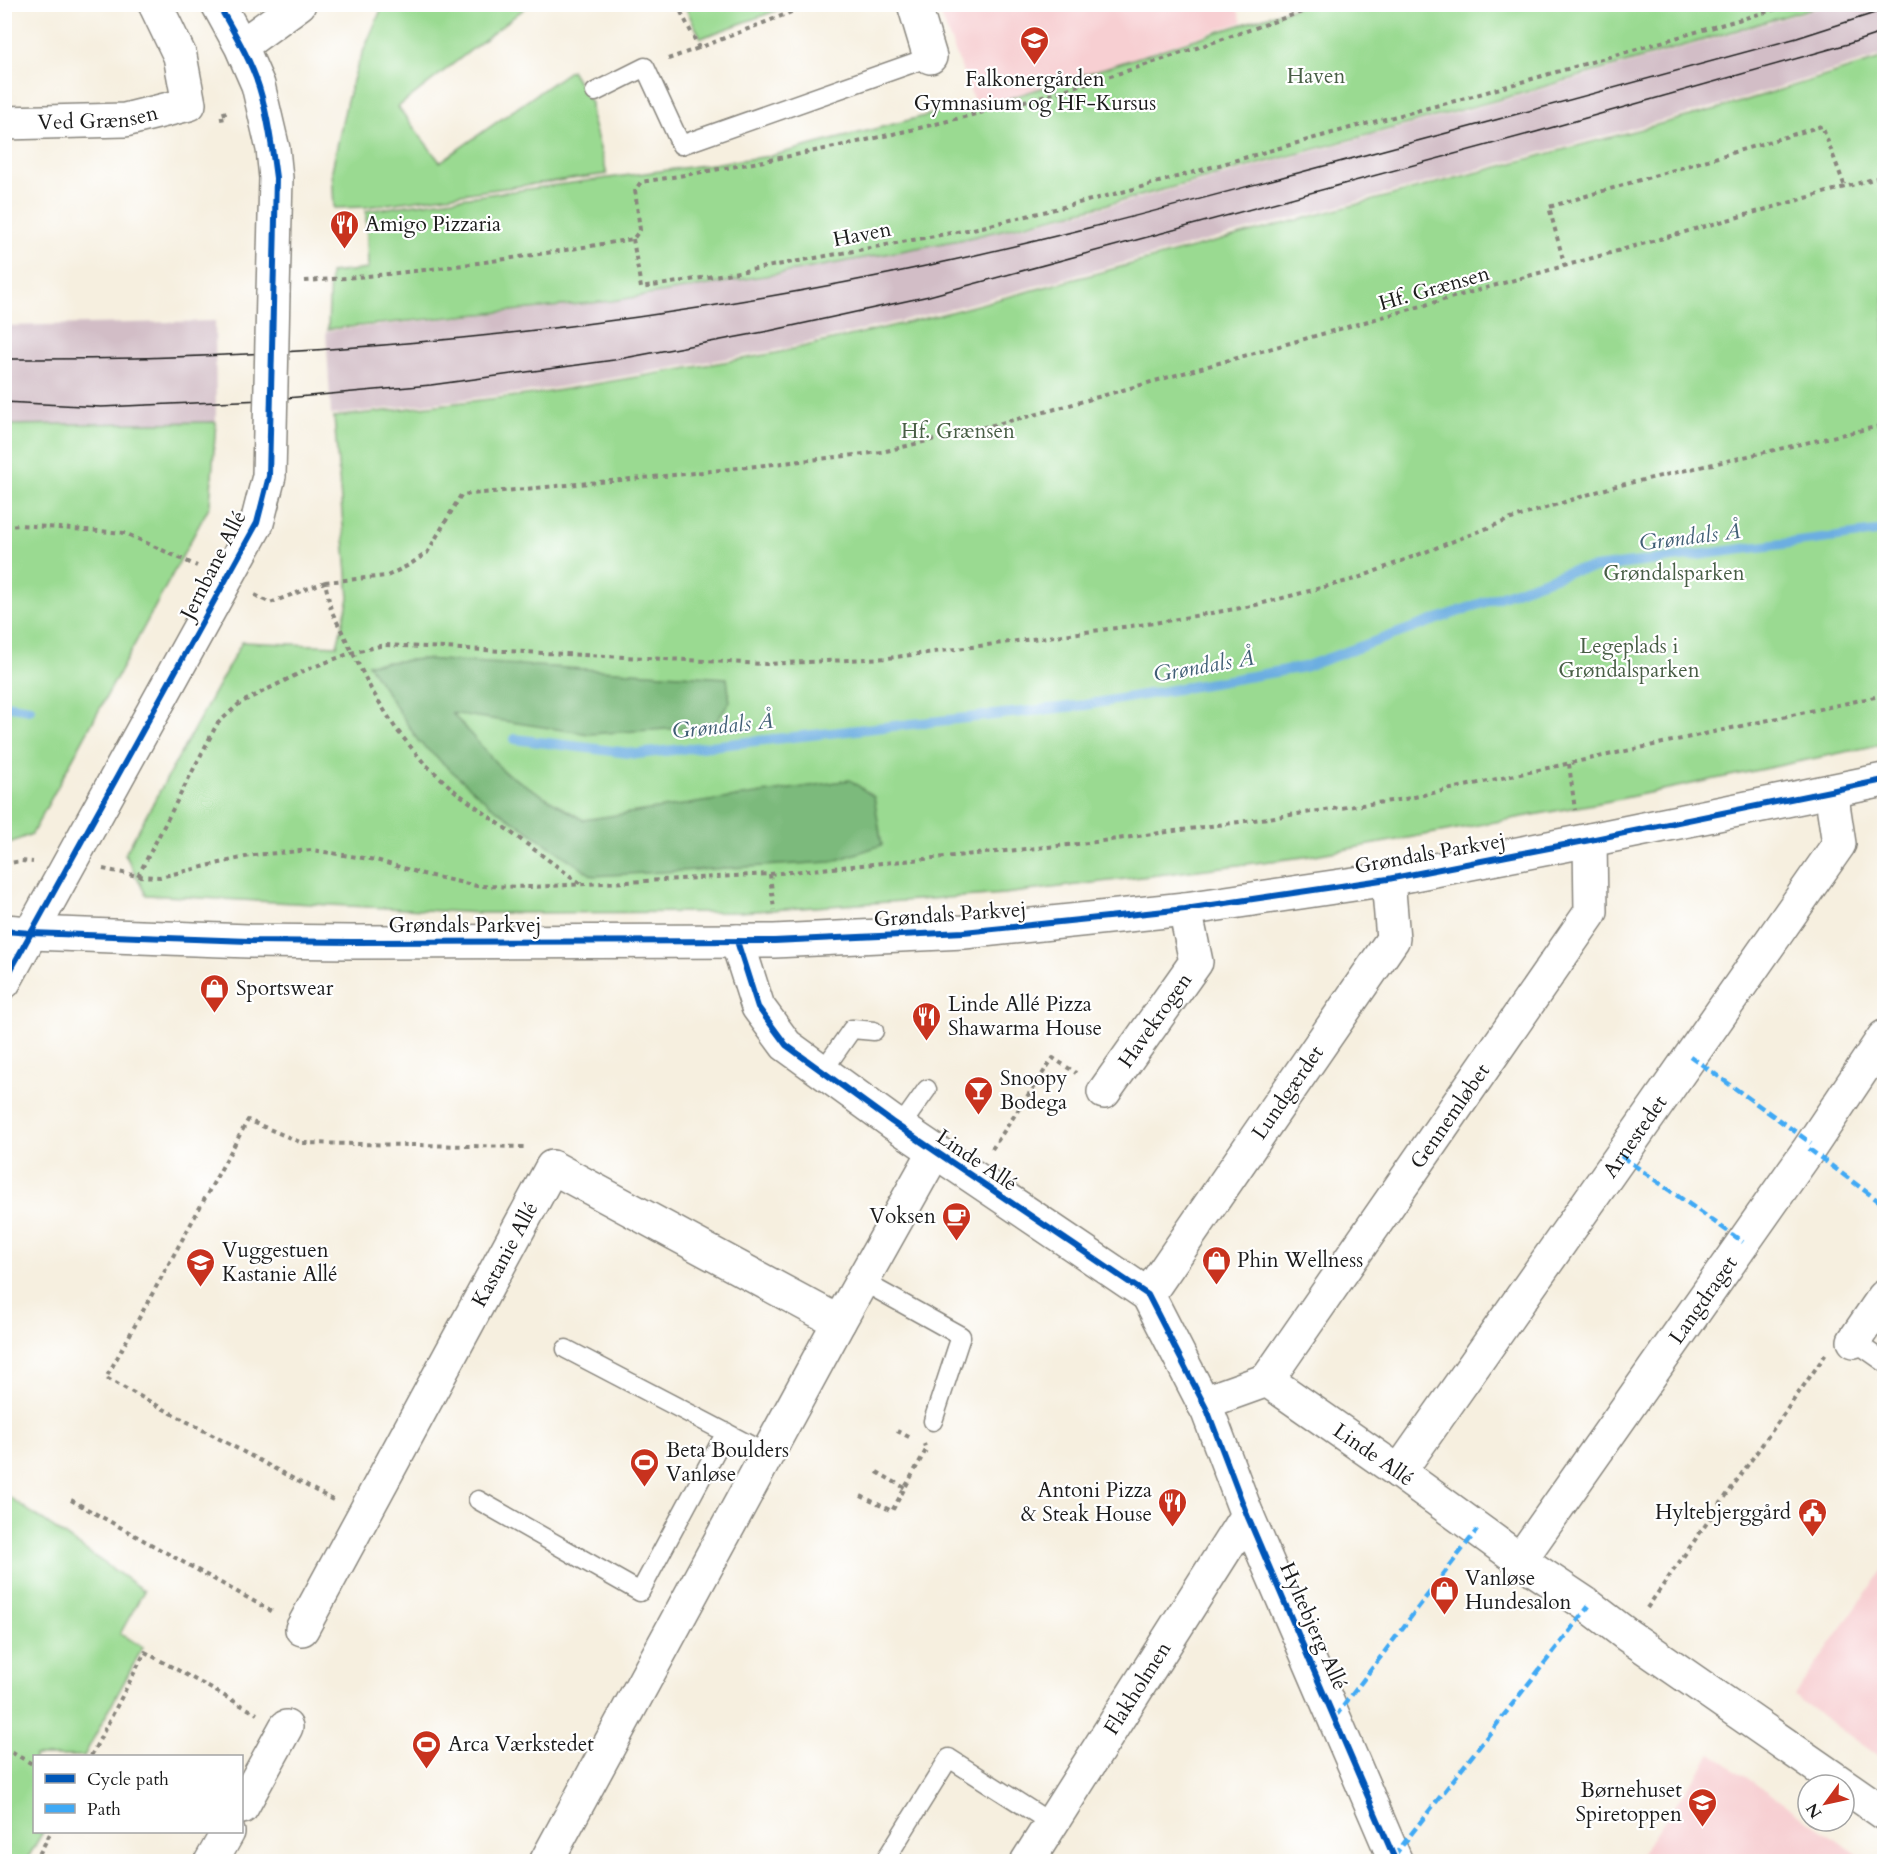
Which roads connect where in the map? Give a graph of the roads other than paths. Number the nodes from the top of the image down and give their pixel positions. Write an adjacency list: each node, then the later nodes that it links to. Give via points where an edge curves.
1 (155, 4): 9 (street, Ved Grænsen, via 180,56 189,104 125,120)
2 (218, 4): 6 (street)
3 (228, 4): 6 (street)
4 (299, 4): 6 (street)
5 (914, 4): 7 (street)
6 (241, 46): 15 (street, Jernbane Allé, bridge, via 266,115 276,178 269,476 256,523 226,580 70,862)
7 (930, 57): 8 (lane, via 681,145 645,67)
8 (595, 92)
9 (4, 123)
10 (1884, 780): 11 (street, Grøndals Parkvej)
11 (1831, 791): 12 (street, Grøndals Parkvej); 37 (street, Arnestedet, via 1839,844)
12 (1584, 841): 13 (street, Grøndals Parkvej); 32 (street, Gennemløbet, via 1592,912)
13 (1388, 879): 14 (street, Grøndals Parkvej); 26 (street, Lundgærdet, via 1393,939)
14 (1185, 909): 16 (street, Grøndals Parkvej, via 964,932); 22 (street, Havekrogen, via 1196,962)
15 (18, 932): 16 (street, Grøndals Parkvej, via 249,941); 17 (street, Jernbane Allé)
16 (737, 941): 20 (street, Linde Allé, via 758,1007 786,1045)
17 (4, 982)
18 (874, 1031): 20 (lane, via 852,1029)
19 (1884, 1037): 40 (street, Langdraget)
20 (822, 1072): 23 (street, Linde Allé)
21 (927, 1089): 23 (lane)
22 (1104, 1092)
23 (900, 1127): 24 (street, Linde Allé)
24 (935, 1151): 25 (street); 26 (street, Linde Allé)
25 (862, 1281): 28 (street); 34 (lane, via 961,1336)
26 (1148, 1295): 33 (street, Linde Allé)
27 (1884, 1297): 29 (street)
28 (839, 1322): 36 (street); 41 (street, Kastanie Allé, via 552,1167)
29 (1854, 1341): 31 (lane)
30 (566, 1349): 35 (lane)
31 (1884, 1362)
32 (1267, 1380): 33 (street); 37 (street, Linde Allé)
33 (1203, 1403): 39 (street, Hyltebjerg Allé)
34 (933, 1421)
35 (726, 1432): 36 (lane); 38 (lane, via 640,1592)
36 (767, 1454): 48 (street)
37 (1399, 1472): 40 (street, Linde Allé)
38 (478, 1500)
39 (1247, 1515): 45 (street, Flakholmen); 51 (street, Hyltebjerg Allé)
40 (1520, 1560): 44 (street, Linde Allé)
41 (302, 1629)
42 (286, 1727): 43 (street)
43 (243, 1805)
44 (1884, 1813)
45 (1051, 1823): 49 (lane, via 949,1758); 50 (street, Flakholmen)
46 (227, 1833): 47 (street)
47 (211, 1862)
48 (546, 1862)
49 (884, 1862)
50 (1027, 1862)
51 (1396, 1862)

